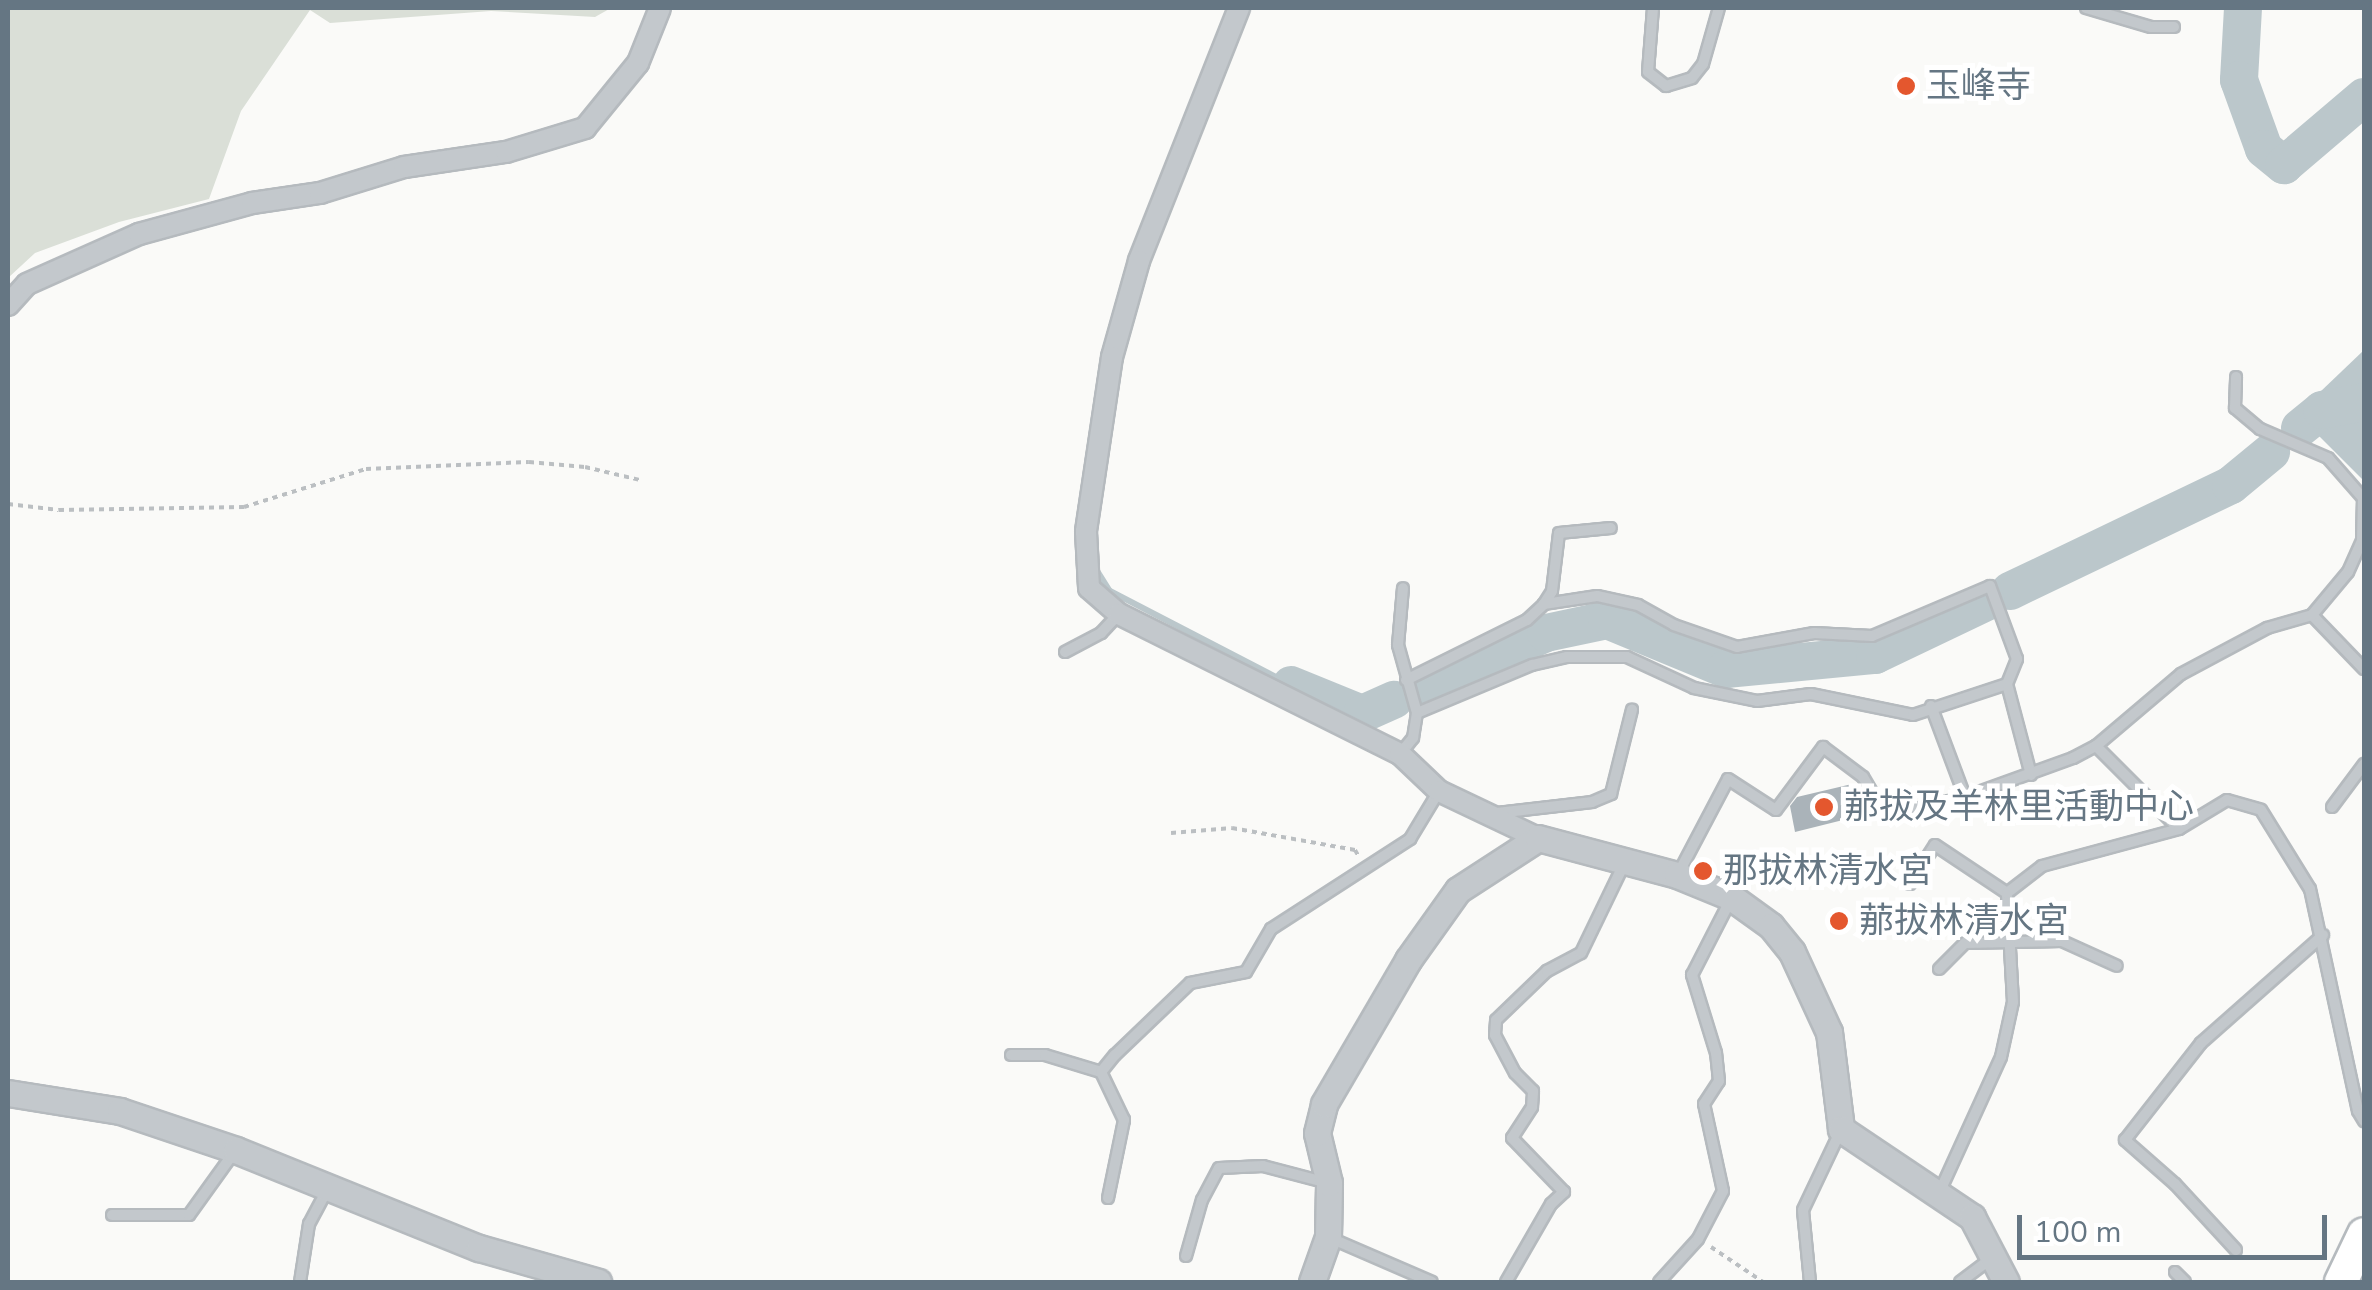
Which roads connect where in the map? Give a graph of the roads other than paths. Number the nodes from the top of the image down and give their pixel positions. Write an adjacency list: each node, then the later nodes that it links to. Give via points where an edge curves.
1 (660, 8): 7 (street, via 638,63 585,128 506,152 404,167 139,234 28,284)
2 (1240, 8): 13 (street, via 1139,261 1112,358 1086,532 1089,588)
3 (1652, 8): 4 (lane, via 1648,72 1666,86 1692,78 1703,64)
4 (1720, 8)
5 (2086, 8): 6 (lane, via 2150,27)
6 (2174, 27)
7 (8, 306)
8 (2236, 377): 9 (lane, via 2235,408 2260,429 2328,458)
9 (2364, 499): 14 (lane, via 2362,541 2348,572)
10 (1611, 528): 12 (lane, via 1559,534 1552,591)
11 (1403, 588): 17 (lane, via 1398,644)
12 (1544, 604): 17 (lane, via 1527,620); 18 (lane, via 1597,596 1638,605 1736,647 1814,634 1872,636 1990,586 2017,659)
13 (1119, 614): 15 (lane); 23 (street)
14 (2312, 615): 16 (lane); 22 (lane, via 2267,628 2182,674)
15 (1066, 652)
16 (2364, 669)
17 (1406, 680): 21 (lane)
18 (2007, 684): 19 (lane); 25 (lane)
19 (1931, 706): 21 (lane, via 1913,715 1811,694 1757,701 1694,688 1627,657 1567,657); 27 (lane)
20 (1632, 710): 29 (lane, via 1611,794)
21 (1417, 713): 23 (lane, via 1413,738)
22 (2096, 746): 25 (lane); 30 (lane)
23 (1400, 754): 26 (street)
24 (2364, 764): 28 (lane)
25 (2031, 776): 27 (lane)
26 (1440, 791): 29 (street); 42 (lane, via 1410,839 1271,929 1246,972 1190,983)
27 (1965, 797): 33 (lane, via 1886,816 1863,778 1823,747 1776,810 1728,779)
28 (2332, 807)
29 (1486, 814): 31 (street)
30 (2179, 829): 35 (lane, via 2042,866); 37 (lane, via 2227,800 2261,810 2310,889)
31 (1538, 838): 32 (street); 47 (street, via 1458,890 1408,960 1324,1104 1317,1133)
32 (1626, 859): 33 (street); 62 (lane, via 1581,954 1547,971 1496,1020 1495,1035 1508,1060 1533,1091 1532,1107 1512,1138 1564,1192)
33 (1678, 875): 36 (street)
34 (1910, 884): 35 (lane, via 1935,844)
35 (2007, 893): 38 (lane)
36 (1731, 897): 45 (street, via 1771,926 1813,993 1829,1032); 63 (lane, via 1692,975 1716,1053 1719,1081 1704,1104 1723,1192 1698,1239)
37 (2324, 935): 44 (lane); 54 (lane, via 2200,1043 2125,1140)
38 (2007, 943): 39 (lane, via 2062,941); 40 (lane, via 1965,943); 49 (lane, via 2014,1002 2001,1056)
39 (2117, 966)
40 (1939, 969)
41 (1011, 1055): 42 (lane, via 1045,1055)
42 (1102, 1072): 50 (lane, via 1124,1120)
43 (8, 1093): 46 (street, via 120,1111)
44 (2364, 1122)
45 (1842, 1129): 49 (street); 64 (lane, via 1803,1210)
46 (236, 1150): 48 (street); 51 (lane, via 189,1215)
47 (1330, 1183): 53 (street); 55 (lane, via 1263,1166 1220,1168 1202,1200)
48 (329, 1188): 58 (lane, via 309,1224); 59 (street, via 479,1248)
49 (1940, 1192): 56 (street, via 1972,1217)
50 (1108, 1198)
51 (112, 1214)
52 (2364, 1234): 68 (main road)
53 (1328, 1236): 60 (street); 61 (lane)
54 (2236, 1250)
55 (1186, 1256)
56 (1994, 1256): 65 (lane); 66 (street)
57 (2176, 1272): 67 (lane)
58 (300, 1282)
59 (598, 1282)
60 (1312, 1282)
61 (1432, 1282)
62 (1506, 1282)
63 (1659, 1282)
64 (1810, 1282)
65 (1960, 1282)
66 (2006, 1282)
67 (2186, 1282)
68 (2341, 1282)

